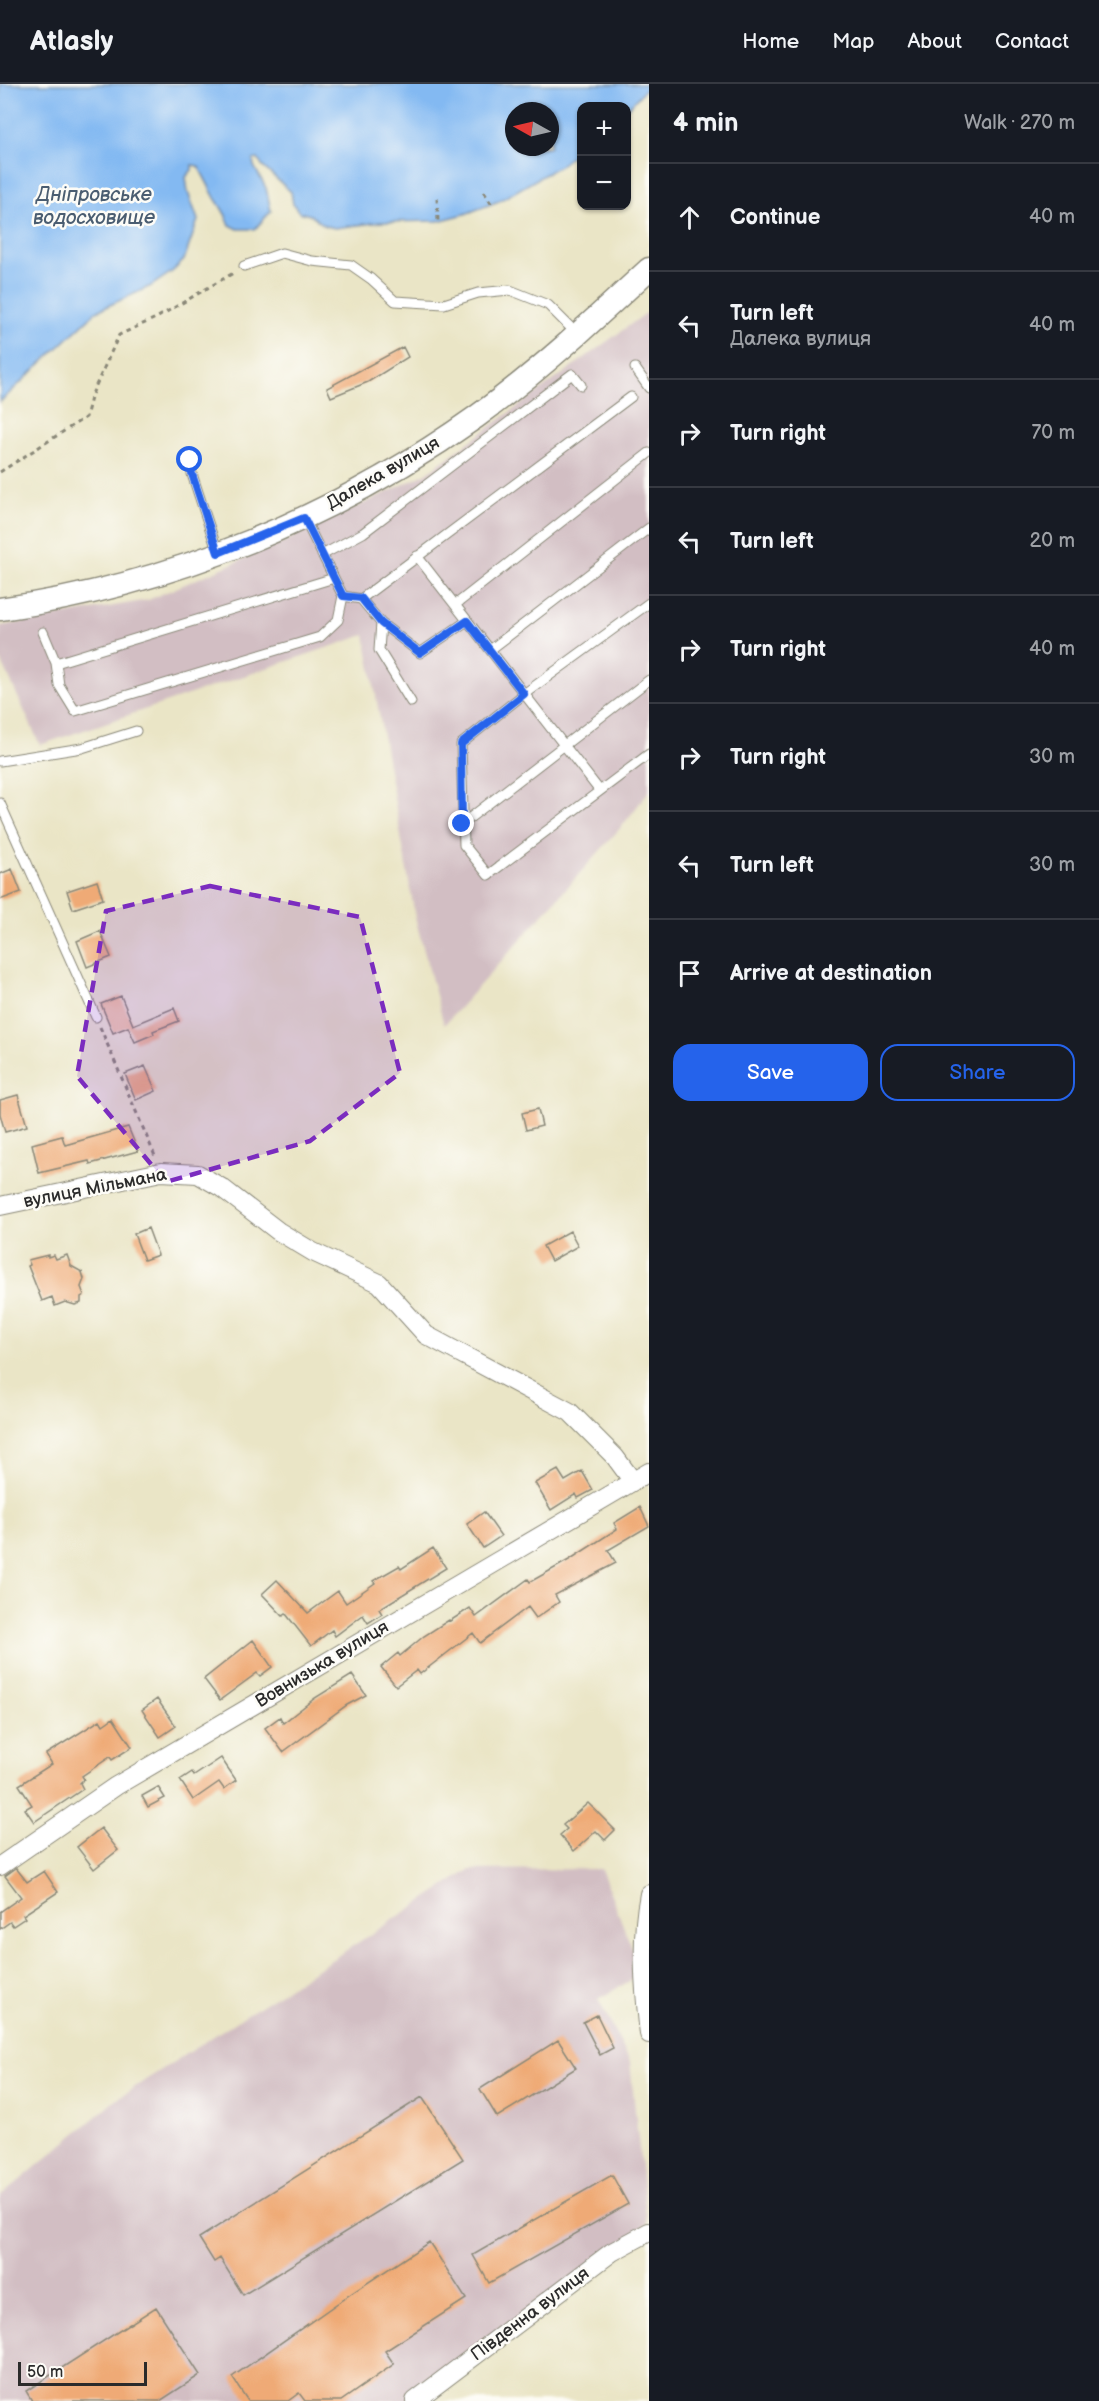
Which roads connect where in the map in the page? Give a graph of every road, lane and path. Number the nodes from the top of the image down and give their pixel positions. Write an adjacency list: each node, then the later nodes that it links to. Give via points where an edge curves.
1 (484, 192): 3 (path)
2 (437, 198): 4 (path)
3 (492, 205)
4 (438, 221)
5 (244, 266): 7 (lane, via 282,253 351,265 395,301 444,304 478,293 510,290 548,305); 14 (path, via 159,317 118,335 86,417)
6 (649, 268): 7 (street, Далека вулиця)
7 (578, 335): 15 (street, Далека вулиця, via 477,416 424,452)
8 (635, 368): 10 (lane)
9 (581, 385): 18 (lane, via 572,374 363,533)
10 (649, 388)
11 (631, 397): 19 (lane)
12 (649, 453): 24 (lane)
13 (190, 460): 17 (lane)
14 (0, 472)
15 (304, 518): 17 (street, Далека вулиця); 18 (lane)
16 (649, 528): 29 (lane)
17 (218, 553): 25 (street, Далека вулиця, via 103,590)
18 (322, 555): 20 (lane)
19 (417, 556): 22 (lane); 24 (lane)
20 (334, 578): 21 (lane); 30 (lane)
21 (343, 596): 22 (lane); 30 (lane, via 338,620 320,637 75,711 59,685)
22 (361, 598): 27 (lane)
23 (649, 603): 32 (lane)
24 (455, 605): 26 (lane)
25 (0, 609)
26 (467, 621): 27 (lane, via 420,653); 29 (lane)
27 (381, 623): 33 (lane, via 379,650)
28 (43, 632): 30 (lane)
29 (490, 650): 32 (lane)
30 (57, 663)
31 (649, 680): 35 (lane)
32 (524, 694): 35 (lane); 40 (lane, via 461,744)
33 (411, 702)
34 (136, 730): 37 (lane, via 82,748)
35 (564, 745): 38 (lane); 40 (lane)
36 (649, 754): 38 (lane)
37 (0, 761)
38 (599, 790): 40 (lane, via 488,875 464,845)
39 (0, 803): 41 (lane)
40 (462, 824)
41 (96, 1017): 42 (path)
42 (161, 1172): 43 (street, вулиця Мільмана); 45 (street, вулиця Мільмана, via 198,1174 313,1252 379,1282 426,1335 570,1412)
43 (0, 1206)
44 (649, 1472): 45 (street, Вовнизька вулиця)
45 (632, 1480): 46 (street, Вовнизька вулиця, via 116,1786)
46 (0, 1866)
47 (649, 1894): 48 (street, via 644,1930)
48 (647, 1995): 49 (street)
49 (649, 2034)
50 (649, 2232): 51 (street, Південна вулиця, via 612,2252)
51 (415, 2401)

